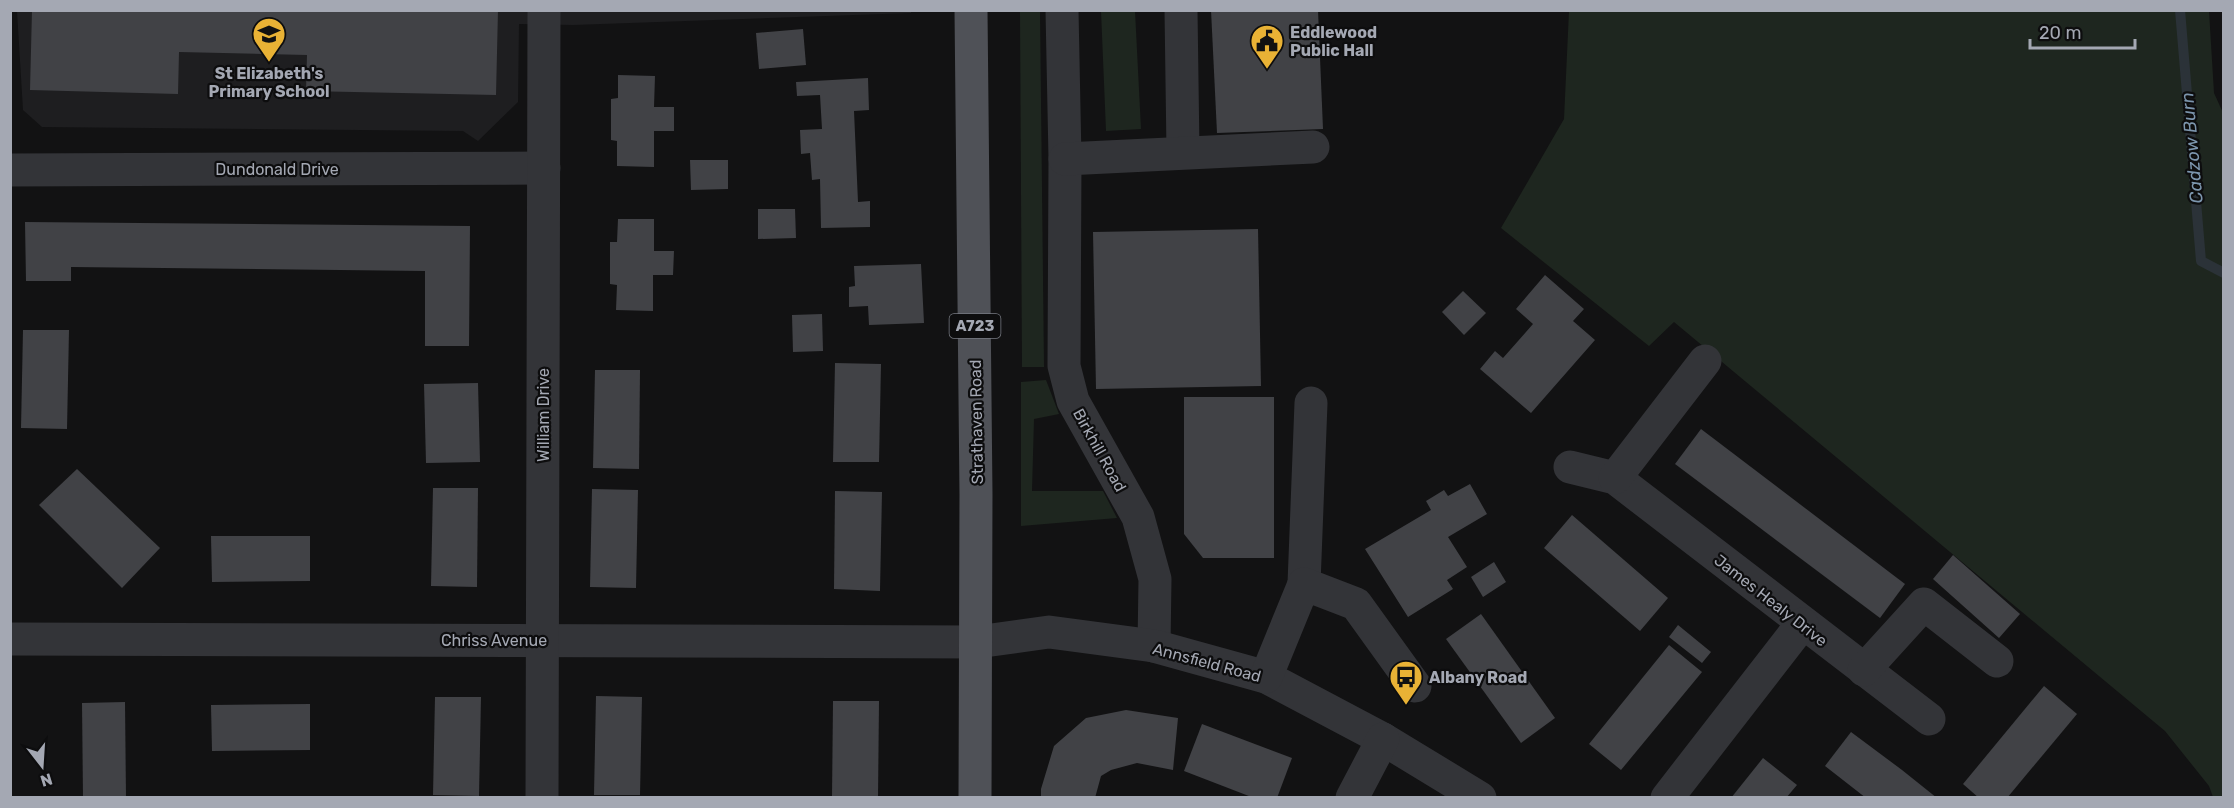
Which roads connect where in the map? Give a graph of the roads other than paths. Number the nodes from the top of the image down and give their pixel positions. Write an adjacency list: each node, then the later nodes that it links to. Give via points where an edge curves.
1 (971, 10): 18 (main road, Strathaven Road / A723)
2 (1062, 10): 7 (street, Birkhill Road)
3 (1181, 10): 6 (street)
4 (544, 21): 8 (street, William Drive)
5 (1313, 147): 6 (street)
6 (1183, 152): 7 (street)
7 (1065, 159): 19 (street, Birkhill Road, via 1064,366 1073,401 1138,517 1155,579)
8 (544, 168): 9 (street, Dundonald Drive); 17 (street, William Drive)
9 (10, 170)
10 (1705, 361): 13 (street)
11 (1311, 403): 14 (street)
12 (1570, 467): 13 (street, James Healy Drive)
13 (1615, 478): 15 (street, James Healy Drive)
14 (1304, 584): 22 (street); 23 (street, via 1356,604)
15 (1802, 624): 21 (street, James Healy Drive); 30 (street)
16 (10, 639): 17 (street, Chriss Avenue)
17 (542, 641): 18 (street, Chriss Avenue); 26 (street, William Drive)
18 (977, 642): 19 (street, Annsfield Road, via 1049,632); 27 (main road, Strathaven Road / A723)
19 (1154, 646): 22 (street, Annsfield Road)
20 (1997, 661): 21 (street, via 1924,604)
21 (1864, 670): 24 (street, James Healy Drive)
22 (1266, 677): 25 (street, Annsfield Road)
23 (1415, 686)
24 (1929, 719)
25 (1383, 739): 28 (street); 29 (street, Annsfield Road)
26 (542, 798)
27 (975, 798)
28 (1352, 798)
29 (1480, 798)
30 (1667, 798)

